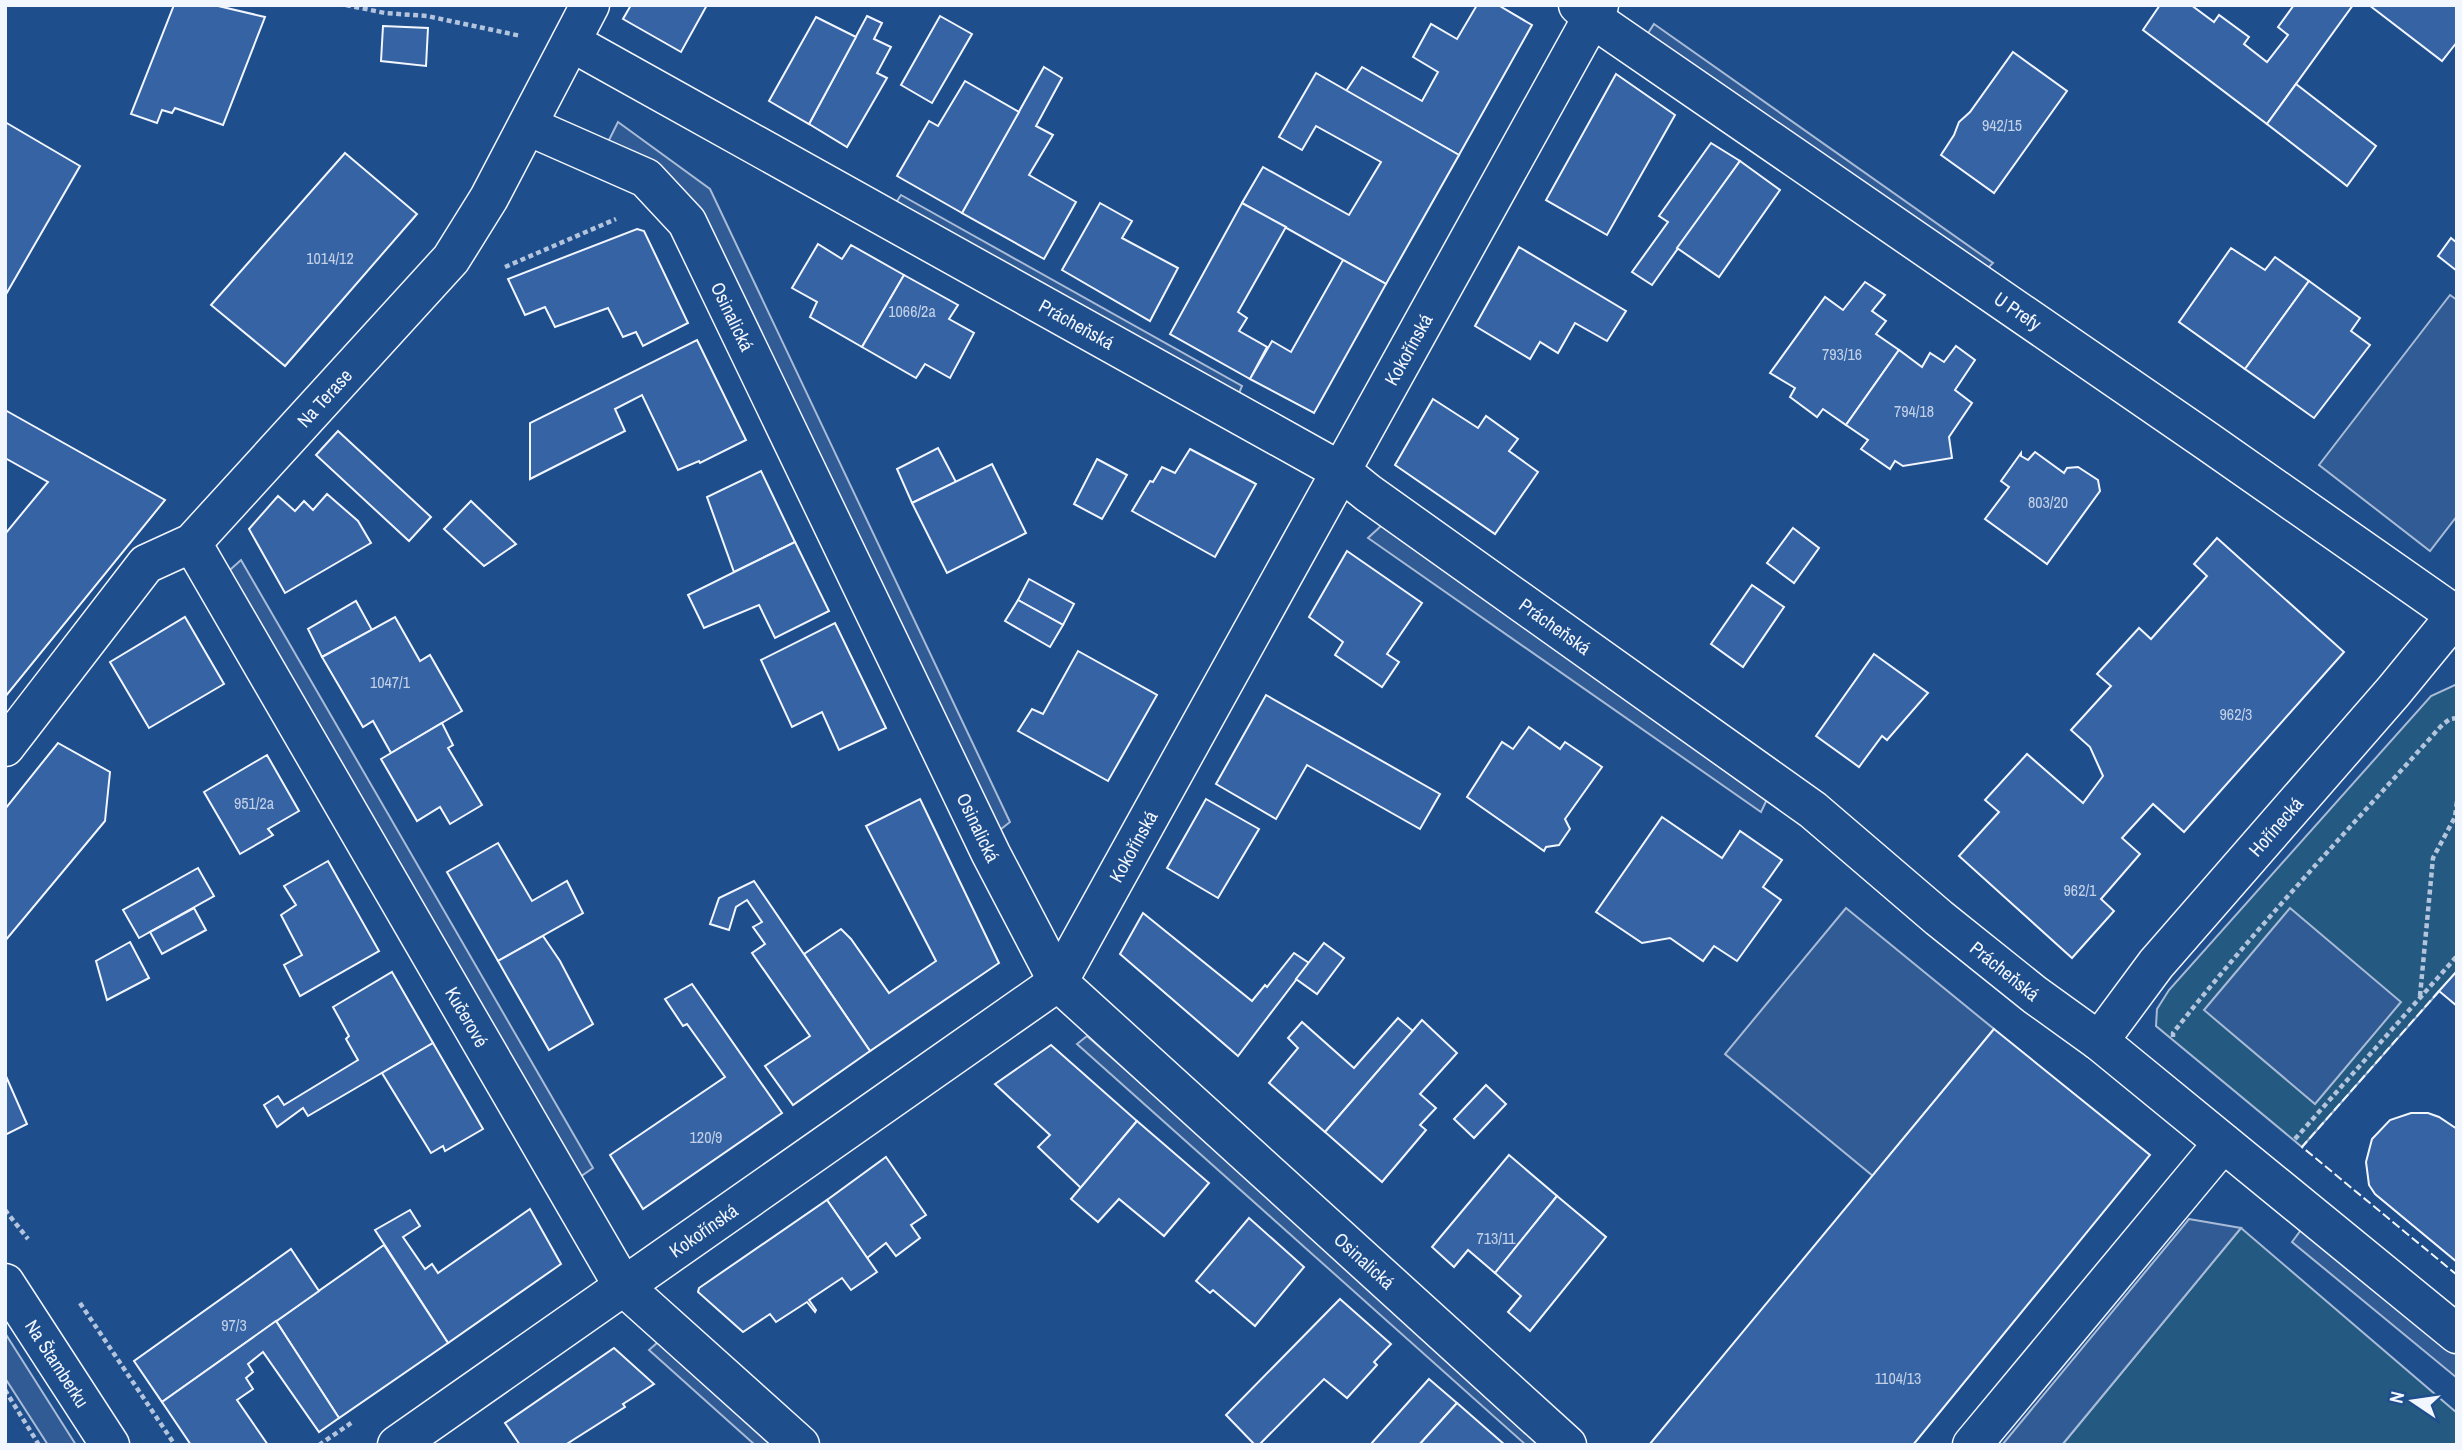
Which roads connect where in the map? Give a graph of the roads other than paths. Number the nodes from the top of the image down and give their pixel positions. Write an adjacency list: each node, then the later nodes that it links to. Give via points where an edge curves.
1 (590, 5): 3 (street, Na Terase)
2 (1590, 10): 5 (street, Kokořínská); 7 (street, U Prefy)
3 (570, 42): 4 (street, Na Terase); 5 (street, Prácheňská)
4 (528, 126): 6 (street, Na Terase, via 451,259); 9 (street, Osinalická, via 646,178 687,222 991,854)
5 (1342, 472): 9 (street, Kokořínská); 10 (street, Prácheňská, via 1813,810 2013,978)
6 (192, 543): 8 (street, Na Terase, via 146,564); 13 (street, Kučerové)
7 (2456, 615): 10 (street, Hořínecká, via 2156,964)
8 (5, 747)
9 (1058, 982): 13 (street, Kokořínská); 18 (street, Osinalická)
10 (2099, 1041): 11 (street, Prácheňská)
11 (2222, 1143): 14 (street, Prácheňská); 19 (street)
12 (5, 1283): 15 (street, Na Štamberku)
13 (623, 1286): 16 (street, Kokořínská); 17 (street, Kučerové)
14 (2457, 1334)
15 (110, 1445)
16 (397, 1445)
17 (800, 1445)
18 (1567, 1445)
19 (1972, 1445)

